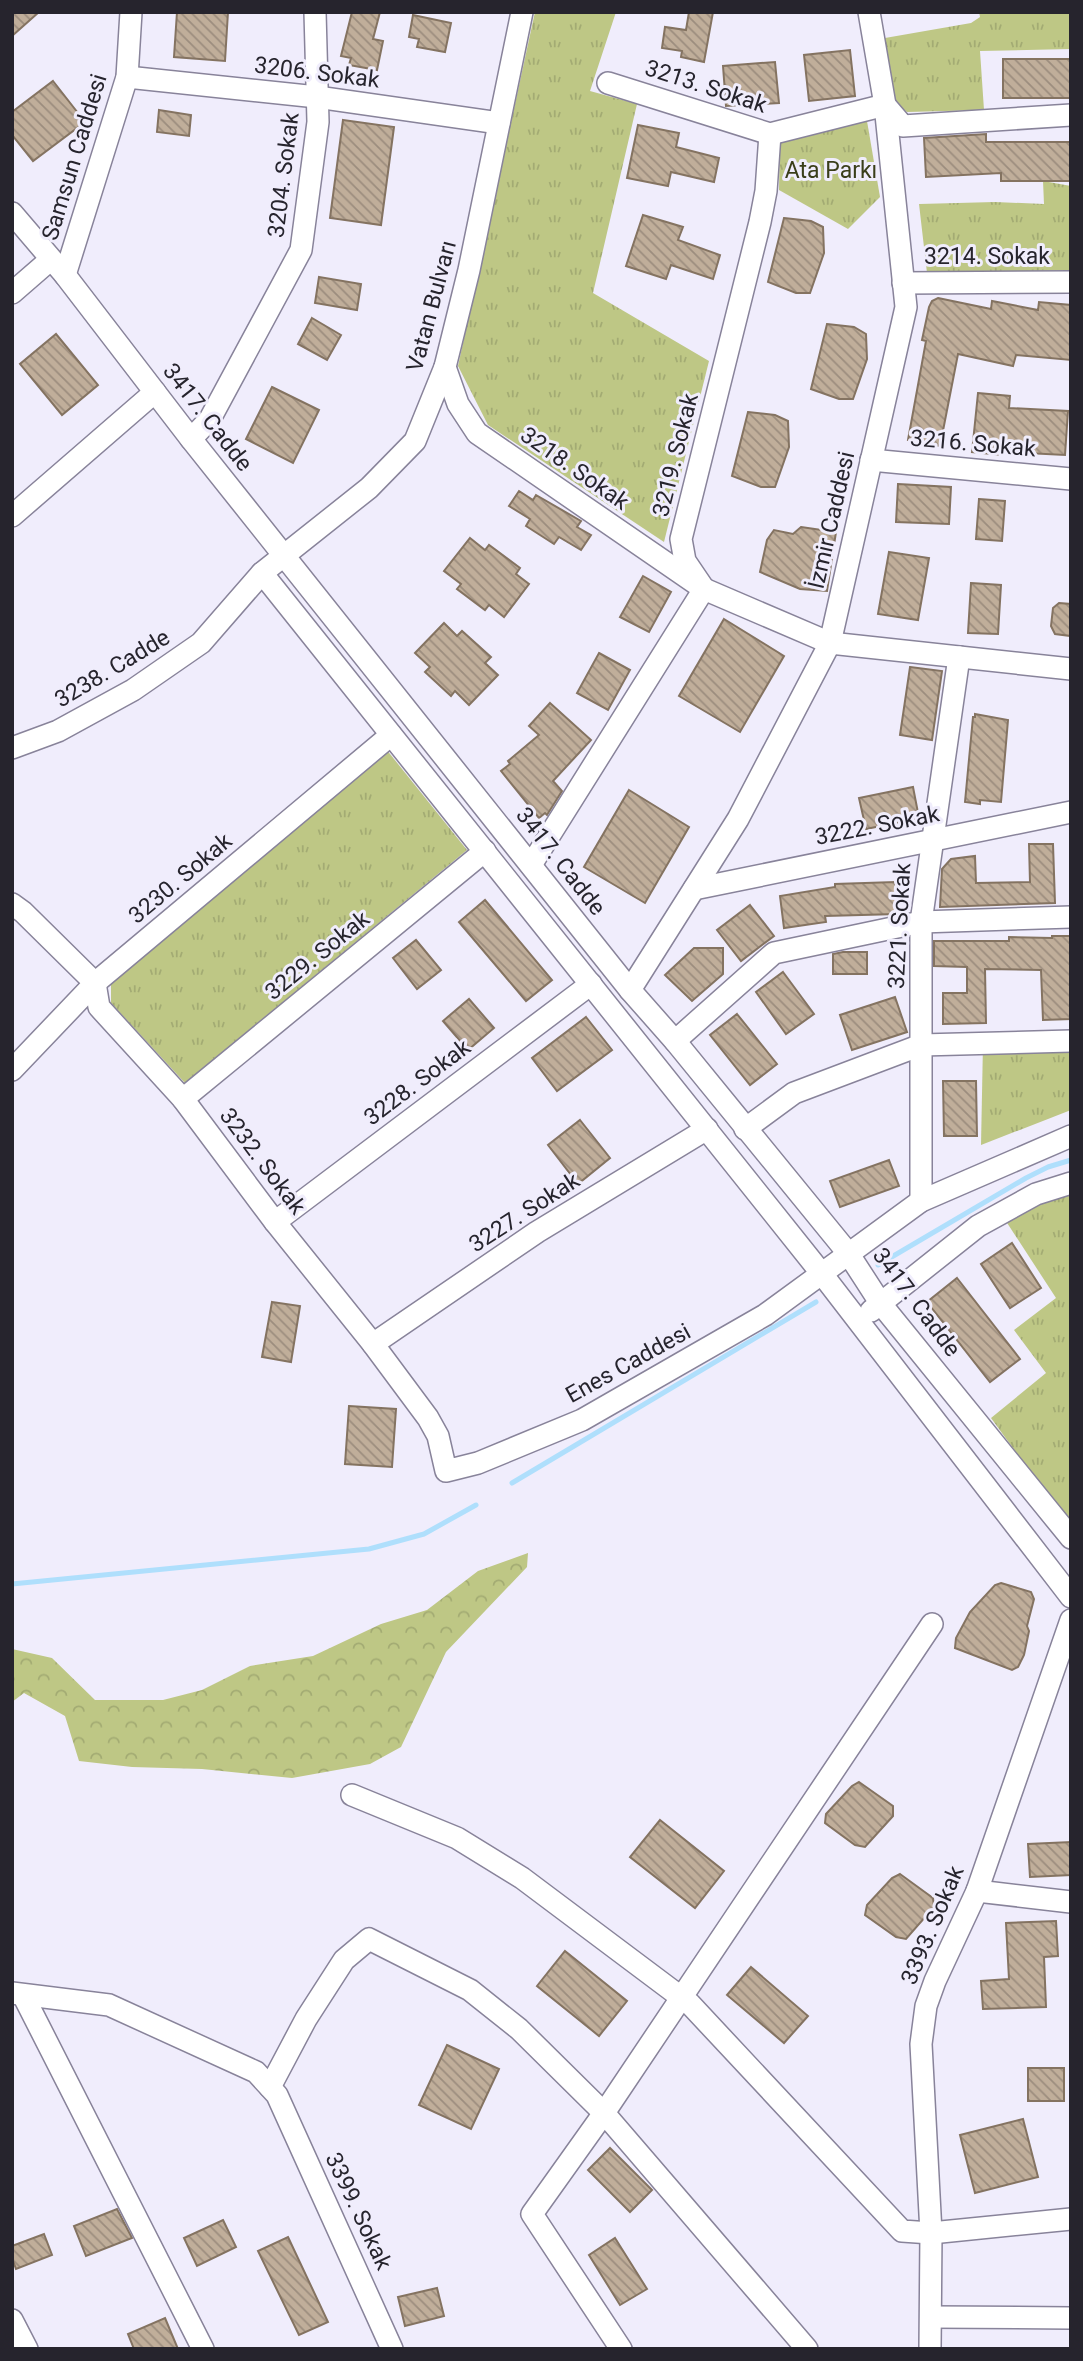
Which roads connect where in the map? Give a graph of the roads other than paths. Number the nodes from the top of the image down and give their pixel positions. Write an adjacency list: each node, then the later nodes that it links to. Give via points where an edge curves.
1 (131, 12): 5 (street, Samsun Caddesi)
2 (315, 12): 7 (street, 3204. Sokak)
3 (522, 12): 10 (street, Vatan Bulvarı)
4 (869, 12): 8 (street, İzmir Caddesi)
5 (127, 77): 7 (street, 3206. Sokak); 13 (street, Samsun Caddesi)
6 (608, 83): 11 (street, 3213. Sokak)
7 (317, 97): 10 (street, 3206. Sokak); 19 (street, 3204. Sokak, via 318,122 301,250 210,419)
8 (885, 106): 9 (street, via 903,126); 11 (street, 3213. Sokak); 15 (street, İzmir Caddesi)
9 (1071, 115)
10 (499, 123): 17 (street, Vatan Bulvarı)
11 (770, 134): 25 (street, 3219. Sokak, via 760,222 681,539 685,561)
12 (12, 214): 13 (street, 3417. Cadde)
13 (58, 268): 16 (street); 18 (street, 3417. Cadde)
14 (1071, 282): 15 (street, 3214. Sokak)
15 (903, 283): 20 (street, İzmir Caddesi, via 906,307)
16 (12, 293)
17 (445, 366): 23 (street, Vatan Bulvarı, via 415,441 369,488); 25 (street, 3218. Sokak, via 458,404 477,433)
18 (155, 392): 19 (street, 3417. Cadde); 22 (street)
19 (191, 439): 23 (street, 3417. Cadde)
20 (871, 460): 21 (street, 3216. Sokak); 26 (street, İzmir Caddesi)
21 (1071, 479)
22 (12, 516)
23 (285, 555): 24 (street, 3238. Cadde); 34 (street, 3417. Cadde)
24 (262, 573): 29 (street); 30 (street, 3238. Cadde, via 201,643 134,690 58,731)
25 (704, 589): 26 (street, 3218. Sokak); 34 (street)
26 (830, 643): 27 (street, 3218. Sokak); 35 (street, İzmir Caddesi, via 738,819)
27 (958, 657): 28 (street, 3218. Sokak); 32 (street, 3221. Sokak)
28 (1071, 669)
29 (391, 734): 33 (street); 39 (street, 3230. Sokak)
30 (12, 748)
31 (1071, 812): 32 (street, 3222. Sokak)
32 (932, 841): 35 (street, 3222. Sokak); 38 (street, 3221. Sokak)
33 (485, 852): 40 (street); 46 (street, 3229. Sokak)
34 (531, 865): 41 (street, 3417. Cadde)
35 (694, 889): 41 (street, İzmir Caddesi)
36 (12, 904): 39 (street, 3232. Sokak)
37 (1071, 917): 38 (street)
38 (921, 922): 42 (street, via 774,953); 44 (street, 3221. Sokak)
39 (95, 984): 45 (street, 3230. Sokak); 46 (street, 3232. Sokak, via 99,1007)
40 (591, 984): 47 (street); 52 (street, 3228. Sokak)
41 (630, 990): 42 (street, 3417. Cadde)
42 (675, 1041): 48 (street, 3417. Cadde)
43 (1071, 1041): 44 (street)
44 (921, 1045): 48 (street, via 794,1093); 51 (street, 3221. Sokak)
45 (12, 1070)
46 (183, 1099): 52 (street, 3232. Sokak)
47 (707, 1129): 54 (street); 57 (street, 3227. Sokak, via 537,1232)
48 (745, 1129): 53 (street, 3417. Cadde)
49 (1071, 1136): 51 (street)
50 (1071, 1183): 55 (street, via 1036,1194 978,1226)
51 (921, 1201): 53 (street)
52 (275, 1222): 57 (street, 3232. Sokak)
53 (848, 1253): 54 (street, Enes Caddesi); 55 (street, 3417. Cadde)
54 (822, 1274): 56 (street); 58 (street, Enes Caddesi, via 765,1315 582,1420 478,1463)
55 (881, 1304): 56 (street); 59 (street, 3417. Cadde)
56 (859, 1321): 60 (street)
57 (373, 1344): 58 (street, 3232. Sokak, via 428,1418 438,1436)
58 (446, 1471)
59 (1071, 1538)
60 (1071, 1597)
61 (1071, 1620): 64 (street, 3393. Sokak)
62 (932, 1624): 67 (street)
63 (352, 1795): 67 (street, via 457,1838 522,1878)
64 (977, 1891): 65 (street); 71 (street, 3393. Sokak, via 926,2006 921,2044)
65 (1071, 1902)
66 (18, 1994): 68 (street, via 108,2005 256,2072); 76 (street)
67 (681, 1997): 69 (street); 71 (street, via 902,2231)
68 (273, 2091): 69 (street, via 306,2019 344,1960 369,1939 470,1990 519,2029); 77 (street, 3399. Sokak)
69 (604, 2113): 78 (street, via 531,2214); 79 (street)
70 (1071, 2219): 71 (street)
71 (931, 2233): 72 (street, 3393. Sokak)
72 (930, 2317): 73 (street); 80 (street, 3393. Sokak)
73 (1071, 2318)
74 (12, 2320): 75 (street)
75 (27, 2349)
76 (203, 2349)
77 (392, 2349)
78 (621, 2349)
79 (807, 2349)
80 (930, 2349)

